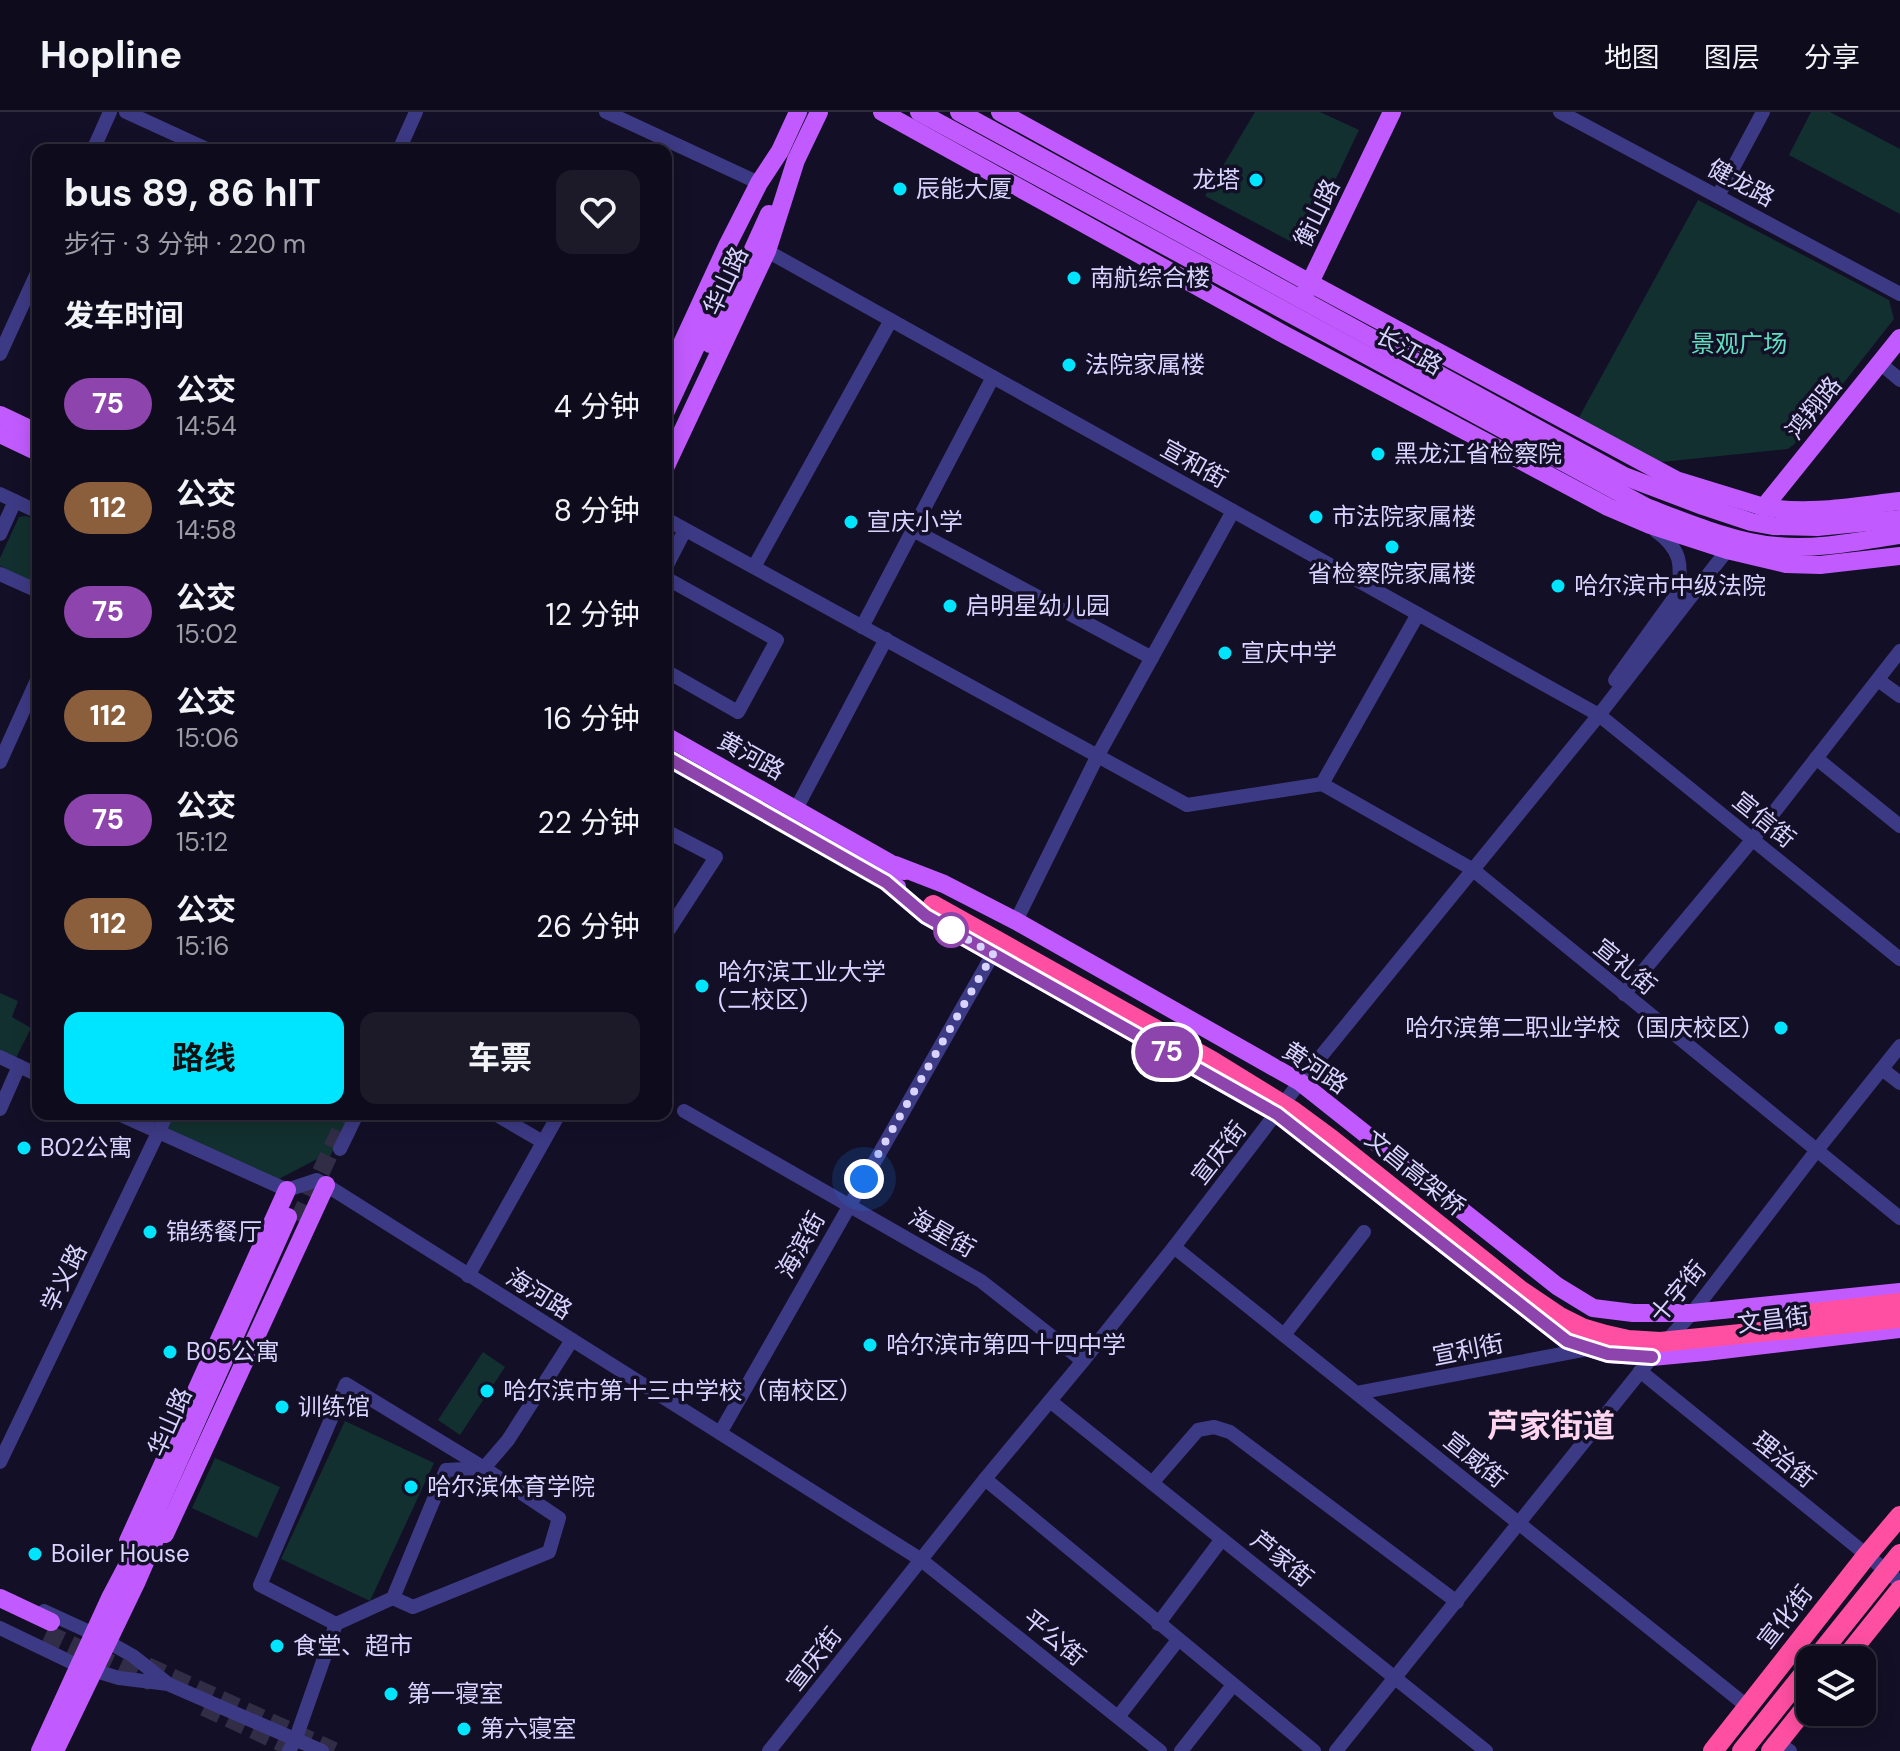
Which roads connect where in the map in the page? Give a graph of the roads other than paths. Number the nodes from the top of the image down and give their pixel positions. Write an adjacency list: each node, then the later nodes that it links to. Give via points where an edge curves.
1 (110, 112): 15 (street)
2 (126, 112): 16 (street)
3 (416, 112): 17 (street)
4 (606, 112): 14 (street)
5 (798, 112): 18 (main road, 华山路)
6 (819, 112): 18 (main road, 华山路)
7 (882, 112): 26 (main road)
8 (919, 112): 24 (main road, 长江路)
9 (959, 112): 24 (main road, 长江路)
10 (1000, 112): 24 (main road)
11 (1392, 112): 24 (main road, 衡山路)
12 (1560, 112): 20 (street, 健龙路)
13 (1763, 112): 20 (street)
14 (631, 117): 19 (street)
15 (96, 144)
16 (196, 144)
17 (402, 144)
18 (788, 156): 19 (main road, 华山路); 21 (main road, 华山路); 33 (main road); 35 (main road, via 766,221)
19 (759, 183): 30 (main road, 华山路)
20 (1718, 196): 23 (street, 健龙路)
21 (767, 251): 25 (street, 宣和街); 39 (main road, 华山路)
22 (32, 284): 28 (street)
23 (1900, 294)
24 (1302, 299): 26 (main road, 衡山路); 43 (main road, via 1676,480); 48 (main road, 长江路, via 1624,476); 54 (main road, 长江路, via 1632,501)
25 (891, 320): 31 (street, 宣和街); 57 (street)
26 (1285, 335): 49 (main road)
27 (1900, 338): 29 (main road, 鸿翔路)
28 (0, 354)
29 (1881, 364): 32 (street); 43 (main road, 鸿翔路)
30 (672, 365)
31 (993, 377): 45 (street, 宣和街); 51 (street)
32 (1900, 380)
33 (672, 398)
34 (0, 415): 36 (main road)
35 (672, 428)
36 (32, 430)
37 (0, 434): 38 (main road)
38 (32, 449)
39 (672, 453)
40 (0, 494): 41 (street)
41 (15, 501): 44 (street); 52 (street)
42 (1900, 501): 43 (main road, via 1801,511)
43 (1764, 507): 48 (street, 宣庆街)
44 (32, 509)
45 (1233, 511): 61 (street, 宣和街); 65 (street)
46 (1900, 519): 48 (main road, 长江路, via 1802,528)
47 (672, 522): 50 (street)
48 (1751, 522): 54 (street, 宣庆街)
49 (1650, 525): 54 (main road); 70 (street, via 1677,553 1677,594)
50 (685, 530): 55 (street); 57 (street)
51 (913, 530): 62 (street); 65 (street)
52 (0, 534)
53 (1900, 535): 54 (main road, 长江路, via 1801,546)
54 (1732, 544): 56 (main road, via 1786,564); 70 (street, 宣庆街)
55 (672, 555)
56 (1900, 556)
57 (754, 567): 62 (street)
58 (0, 574): 60 (street)
59 (672, 581): 66 (street, via 777,640 738,712)
60 (32, 588)
61 (1418, 614): 70 (street, 宣和街); 76 (street)
62 (862, 627): 63 (street)
63 (886, 639): 72 (street); 77 (street)
64 (1900, 651): 67 (street)
65 (1152, 658): 72 (street)
66 (672, 674)
67 (1878, 680): 69 (street); 73 (street)
68 (32, 691): 75 (street)
69 (1900, 696)
70 (1596, 713): 80 (street, 宣信街); 81 (street, 宣庆街)
71 (672, 739): 77 (main road, 黄河路)
72 (1098, 755): 76 (street, via 1187,805); 84 (street)
73 (1816, 758): 78 (street); 80 (street)
74 (672, 760): 82 (main road, 黄河路)
75 (0, 762)
76 (1322, 784): 81 (street, 宣礼街)
77 (796, 809): 82 (main road, 黄河路)
78 (1900, 826)
79 (672, 834): 85 (street, via 716,857)
80 (1753, 839): 87 (street, 宣信街); 88 (street)
81 (1472, 869): 88 (street, 宣礼街); 94 (street, 宣庆街)
82 (890, 874): 83 (main road, 黄河路); 84 (main road, 黄河路, via 944,884); 86 (main road, 黄河路, via 926,916)
83 (936, 899): 116 (highway, 文昌高架桥, via 1214,1048 1298,1099 1524,1277 1578,1312 1654,1329); 118 (highway, 文昌高架桥, via 1251,1084 1331,1139 1520,1290 1582,1328 1660,1342)
84 (1016, 921): 94 (main road, 黄河路)
85 (672, 925)
86 (993, 954): 98 (main road, 黄河路); 110 (street, 海滨街)
87 (1900, 959)
88 (1624, 994): 107 (street, 宣礼街)
89 (1900, 1046): 92 (street, 十字街)
90 (0, 1057): 91 (street)
91 (19, 1066): 93 (street); 96 (street)
92 (1882, 1069): 95 (street); 107 (street, 十字街)
93 (32, 1072)
94 (1300, 1082): 98 (street, 宣庆街); 117 (main road, 黄河路, via 1557,1286 1593,1308)
95 (1900, 1083)
96 (0, 1109)
97 (684, 1111): 110 (street, 海星街)
98 (1277, 1114): 113 (street, 宣庆街); 122 (main road, 黄河路, via 1567,1341)
99 (132, 1120): 104 (street)
100 (164, 1120): 104 (street, 学义路)
101 (354, 1120): 106 (street)
102 (505, 1120): 105 (street)
103 (556, 1120): 105 (street)
104 (159, 1133): 109 (street); 127 (street, 学义路)
105 (543, 1142): 114 (street)
106 (340, 1149)
107 (1817, 1150): 111 (street, 宣礼街); 117 (street, 十字街)
108 (322, 1183): 109 (street); 114 (street, 海河路); 141 (main road, 华山路, via 161,1543)
109 (287, 1190): 146 (main road, via 136,1520)
110 (849, 1204): 123 (street, 海星街, via 981,1281); 128 (street, 海滨街)
111 (1900, 1218)
112 (1364, 1232): 120 (street)
113 (1174, 1247): 120 (street, 宣威街); 123 (street, 宣庆街)
114 (468, 1276): 121 (street, 海河路)
115 (1900, 1292): 117 (main road, 文昌街)
116 (1900, 1303)
117 (1692, 1313): 124 (street, 十字街)
118 (1900, 1318)
119 (1900, 1329): 124 (main road, 文昌街)
120 (1284, 1335): 125 (street, 宣威街)
121 (572, 1340): 128 (street, 海河路); 130 (street)
122 (1588, 1349): 124 (main road, 黄河路); 125 (street, 宣利街)
123 (1083, 1361): 126 (street, 宣庆街)
124 (1646, 1364): 134 (street, 十字街); 138 (street, 理治街)
125 (1357, 1393): 134 (street, 宣威街)
126 (1050, 1401): 131 (street, 宣庆街); 132 (street, 芦家街)
127 (7, 1429): 129 (street, 学义路)
128 (720, 1433): 139 (street, 海河路)
129 (0, 1462)
130 (484, 1468): 147 (street, via 446,1470); 147 (street, via 559,1518 549,1552 413,1607); 151 (street, via 346,1384 260,1585)
131 (985, 1479): 139 (street, 宣庆街); 152 (street)
132 (1152, 1483): 136 (street, 芦家街); 148 (street, via 1198,1430 1230,1432)
133 (1900, 1516): 138 (highway, 宣化街)
134 (1519, 1524): 148 (street, 十字街); 166 (street, 宣威街)
135 (1900, 1537): 182 (highway)
136 (1222, 1539): 152 (street); 161 (street, 芦家街)
137 (1900, 1554): 156 (highway)
138 (1867, 1555): 142 (street, 理治街); 166 (highway, 宣化街)
139 (920, 1559): 167 (street, 平公街); 175 (street, 宣庆街)
140 (1900, 1573): 157 (highway)
141 (137, 1581): 146 (main road, 华山路, via 293,1219); 155 (main road)
142 (1900, 1582)
143 (0, 1590): 155 (street)
144 (1900, 1590): 158 (highway)
145 (0, 1598): 150 (main road, via 49,1627)
146 (110, 1598): 155 (main road, 华山路)
147 (393, 1598): 151 (street)
148 (1457, 1602): 161 (street, 十字街)
149 (1900, 1611): 159 (highway)
150 (0, 1612)
151 (336, 1624): 170 (street)
152 (1158, 1624): 154 (street)
153 (0, 1628): 160 (street)
154 (1178, 1640): 164 (street); 167 (street)
155 (98, 1642): 160 (main road); 162 (street, via 133,1656)
156 (1826, 1646)
157 (1841, 1646)
158 (1855, 1646)
159 (1871, 1646)
160 (86, 1668): 162 (street); 172 (main road); 173 (main road)
161 (1395, 1678): 179 (street, 十字街); 180 (street, 芦家街)
162 (168, 1684): 170 (street)
163 (1796, 1684): 183 (highway)
164 (1233, 1685): 177 (street); 178 (street)
165 (1796, 1702): 184 (highway)
166 (1748, 1707): 181 (highway, 宣化街)
167 (1118, 1717): 176 (street, 平公街)
168 (1796, 1726): 171 (highway)
169 (1805, 1726): 171 (highway)
170 (293, 1745): 174 (street)
171 (1783, 1750)
172 (40, 1751)
173 (55, 1751)
174 (322, 1751)
175 (769, 1751)
176 (1160, 1751)
177 (1181, 1751)
178 (1314, 1751)
179 (1336, 1751)
180 (1486, 1751)
181 (1713, 1751)
182 (1727, 1751)
183 (1742, 1751)
184 (1757, 1751)

